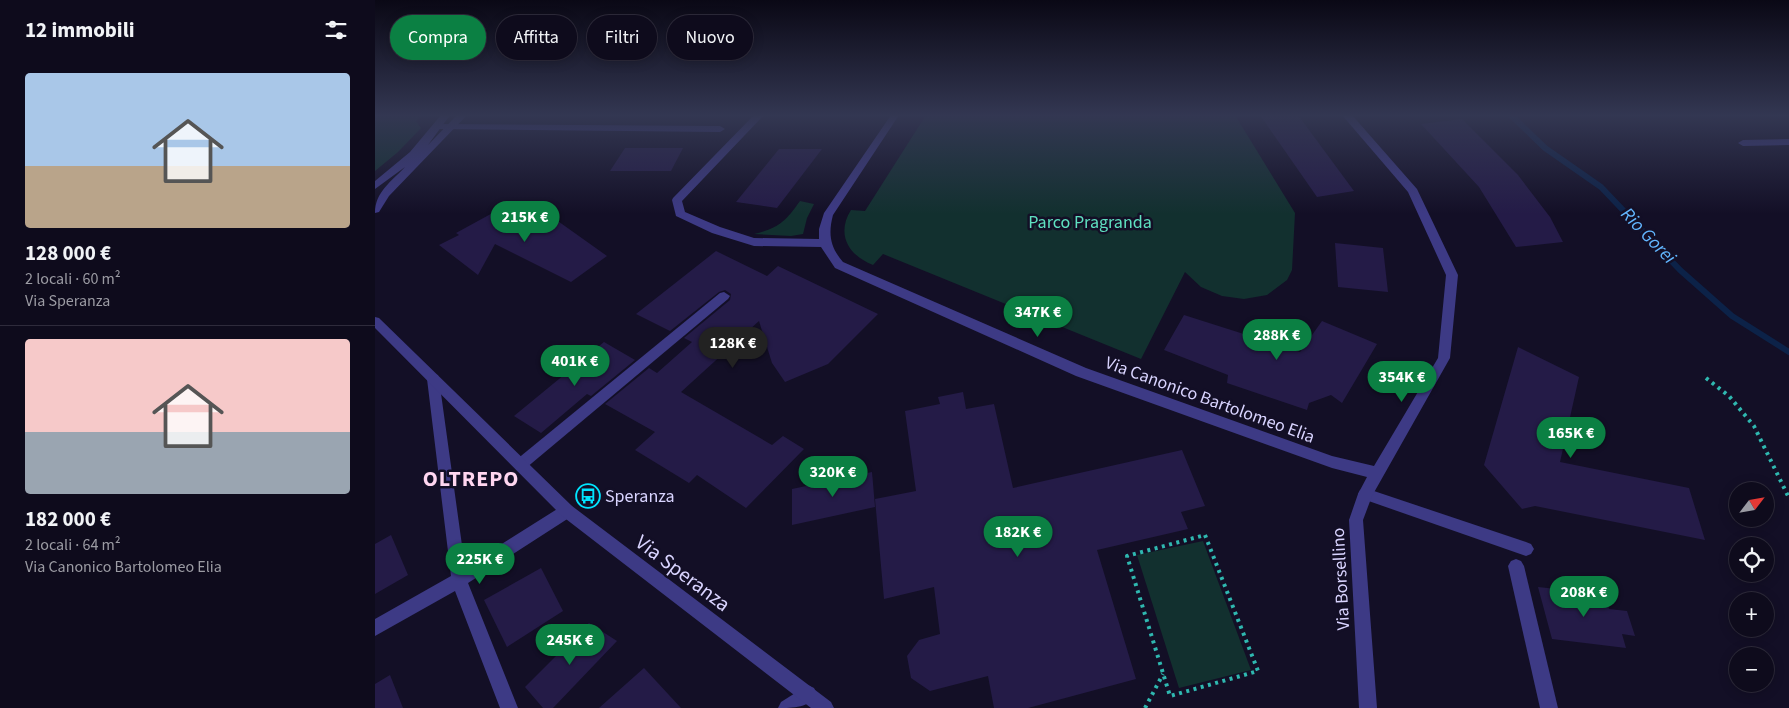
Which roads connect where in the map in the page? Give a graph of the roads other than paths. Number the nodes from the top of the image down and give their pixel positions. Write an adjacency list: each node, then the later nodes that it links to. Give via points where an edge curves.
1 (417, 148): 6 (street)
2 (430, 148): 7 (street, via 385,194)
3 (727, 148): 8 (street, via 677,200 680,214 754,242)
4 (872, 148): 8 (street, via 831,208 825,222)
5 (1376, 148): 13 (street, Via Borsellino, via 1413,191 1452,275 1444,358)
6 (375, 186)
7 (375, 210)
8 (824, 243): 13 (street, Via Canonico Bartolomeo Elia, via 833,258 848,270 1081,372 1332,462)
9 (724, 296): 12 (street)
10 (378, 328): 11 (street, Via Speranza)
11 (433, 379): 12 (street, Via Speranza); 18 (street)
12 (521, 464): 15 (street, Via Speranza)
13 (1377, 473): 14 (street, Via Borsellino)
14 (1365, 494): 16 (street); 24 (street, Via Borsellino, via 1356,520)
15 (567, 511): 18 (street); 20 (street, Via Speranza)
16 (1526, 549)
17 (1517, 566): 25 (street)
18 (459, 580): 19 (street); 21 (street)
19 (375, 628)
20 (807, 694): 22 (street); 23 (street, Via Speranza)
21 (509, 708)
22 (787, 708)
23 (825, 708)
24 (1368, 708)
25 (1549, 708)

